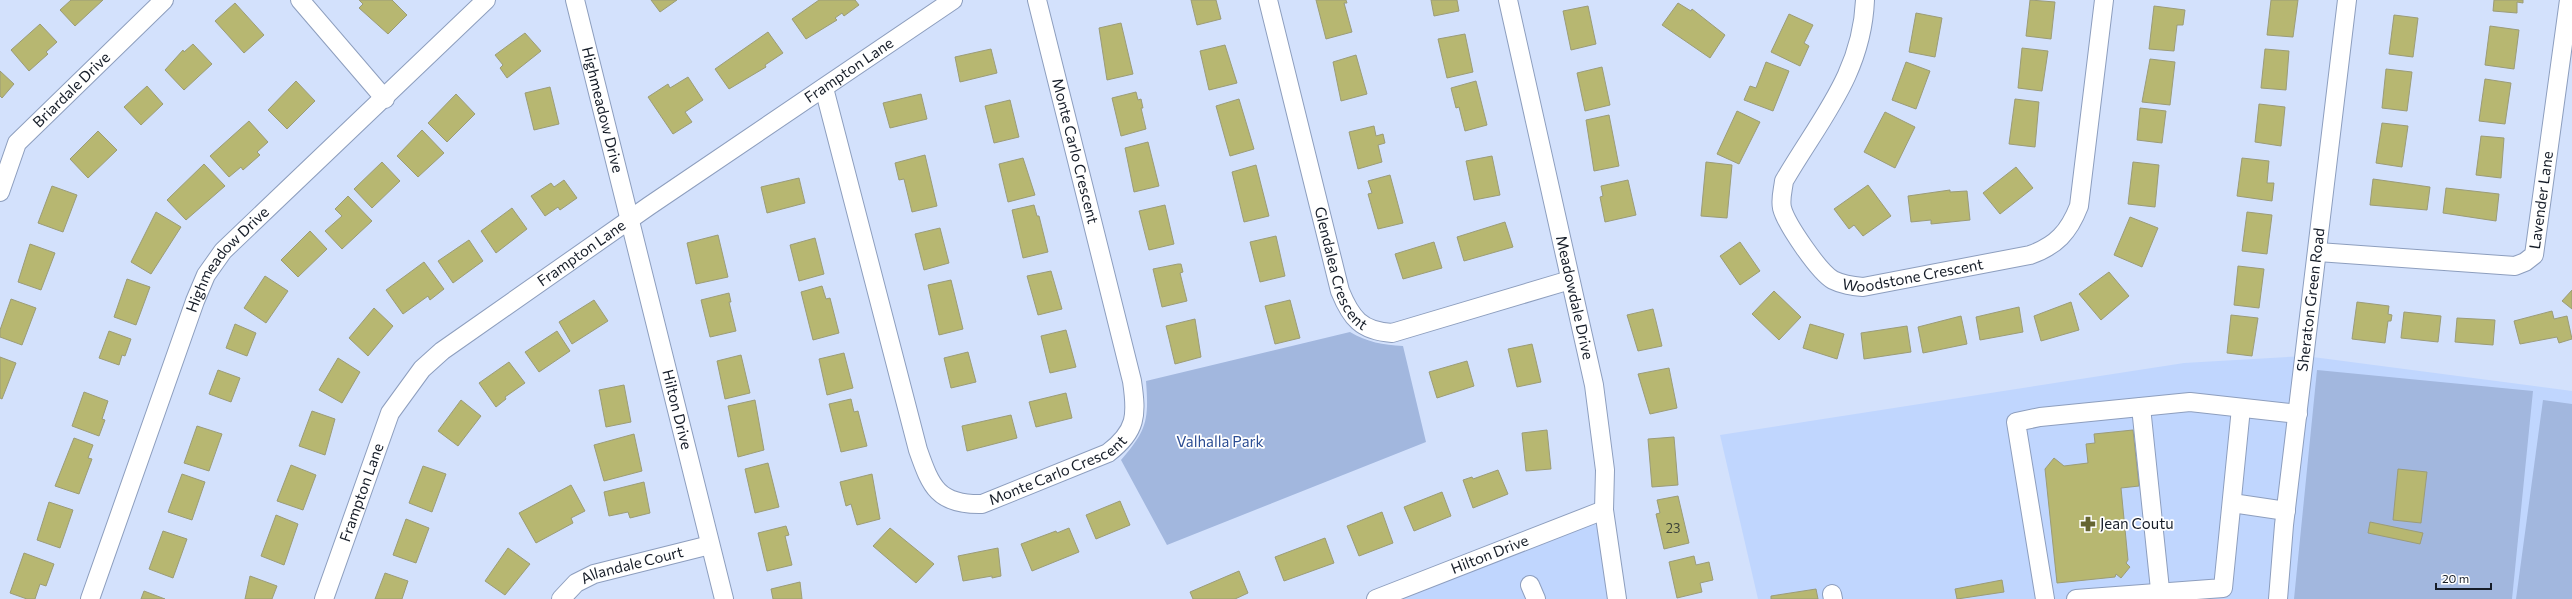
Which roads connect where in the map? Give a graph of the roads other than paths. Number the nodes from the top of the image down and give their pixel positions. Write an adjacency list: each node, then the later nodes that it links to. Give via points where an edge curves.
1 (164, 0): 15 (street, Briardale Drive, via 17,143)
2 (300, 0): 14 (street)
3 (486, 0): 14 (street, Highmeadow Drive)
4 (575, 0): 16 (street, Highmeadow Drive)
5 (953, 0): 13 (street, Frampton Lane)
6 (1037, 0): 13 (street, Monte Carlo Crescent, via 1132,381 1136,408 1132,428 1121,443 1108,453 982,504 962,505 942,495 928,478 918,450)
7 (1268, 0): 18 (street, Glendalea Crescent, via 1340,291 1349,312 1358,322 1379,332 1392,333)
8 (1508, 0): 18 (street, Meadowdale Drive)
9 (1865, 0): 10 (street, Woodstone Crescent, via 1864,26 1850,73 1784,181 1781,197 1789,224 1822,270 1832,279 1846,285 1863,287 2030,255 2047,249 2059,240 2072,224 2079,206)
10 (2104, 0)
11 (2347, 0): 17 (street, Sheraton Green Road)
12 (2569, 0): 17 (street, Lavender Lane, via 2534,255 2526,262 2515,266)
13 (824, 88): 16 (street, Frampton Lane)
14 (385, 98): 27 (street, Highmeadow Drive, via 223,251 206,275 194,301)
15 (0, 192)
16 (630, 219): 25 (street, Hilton Drive); 28 (street, Frampton Lane, via 442,351 422,369 405,390 390,413 380,438)
17 (2318, 252): 21 (street, Sheraton Green Road)
18 (1570, 280): 23 (street, Meadowdale Drive, via 1594,385 1605,470)
19 (2141, 407): 20 (street, via 2190,402); 26 (street); 33 (street, via 2040,417 2016,422)
20 (2241, 408): 21 (street); 22 (street)
21 (2298, 414): 24 (street, Sheraton Green Road)
22 (2232, 503): 24 (street); 26 (street, via 2223,588)
23 (1604, 510): 31 (street, Hilton Drive); 32 (street, Meadowdale Drive)
24 (2286, 510): 35 (street, Sheraton Green Road)
25 (710, 544): 29 (street, Allandale Court, via 594,574 576,583); 30 (street, Hilton Drive)
26 (2161, 596): 34 (street)
27 (90, 599)
28 (324, 599)
29 (561, 599)
30 (724, 599)
31 (1376, 599)
32 (1618, 599)
33 (2045, 599)
34 (2076, 599)
35 (2278, 599)

